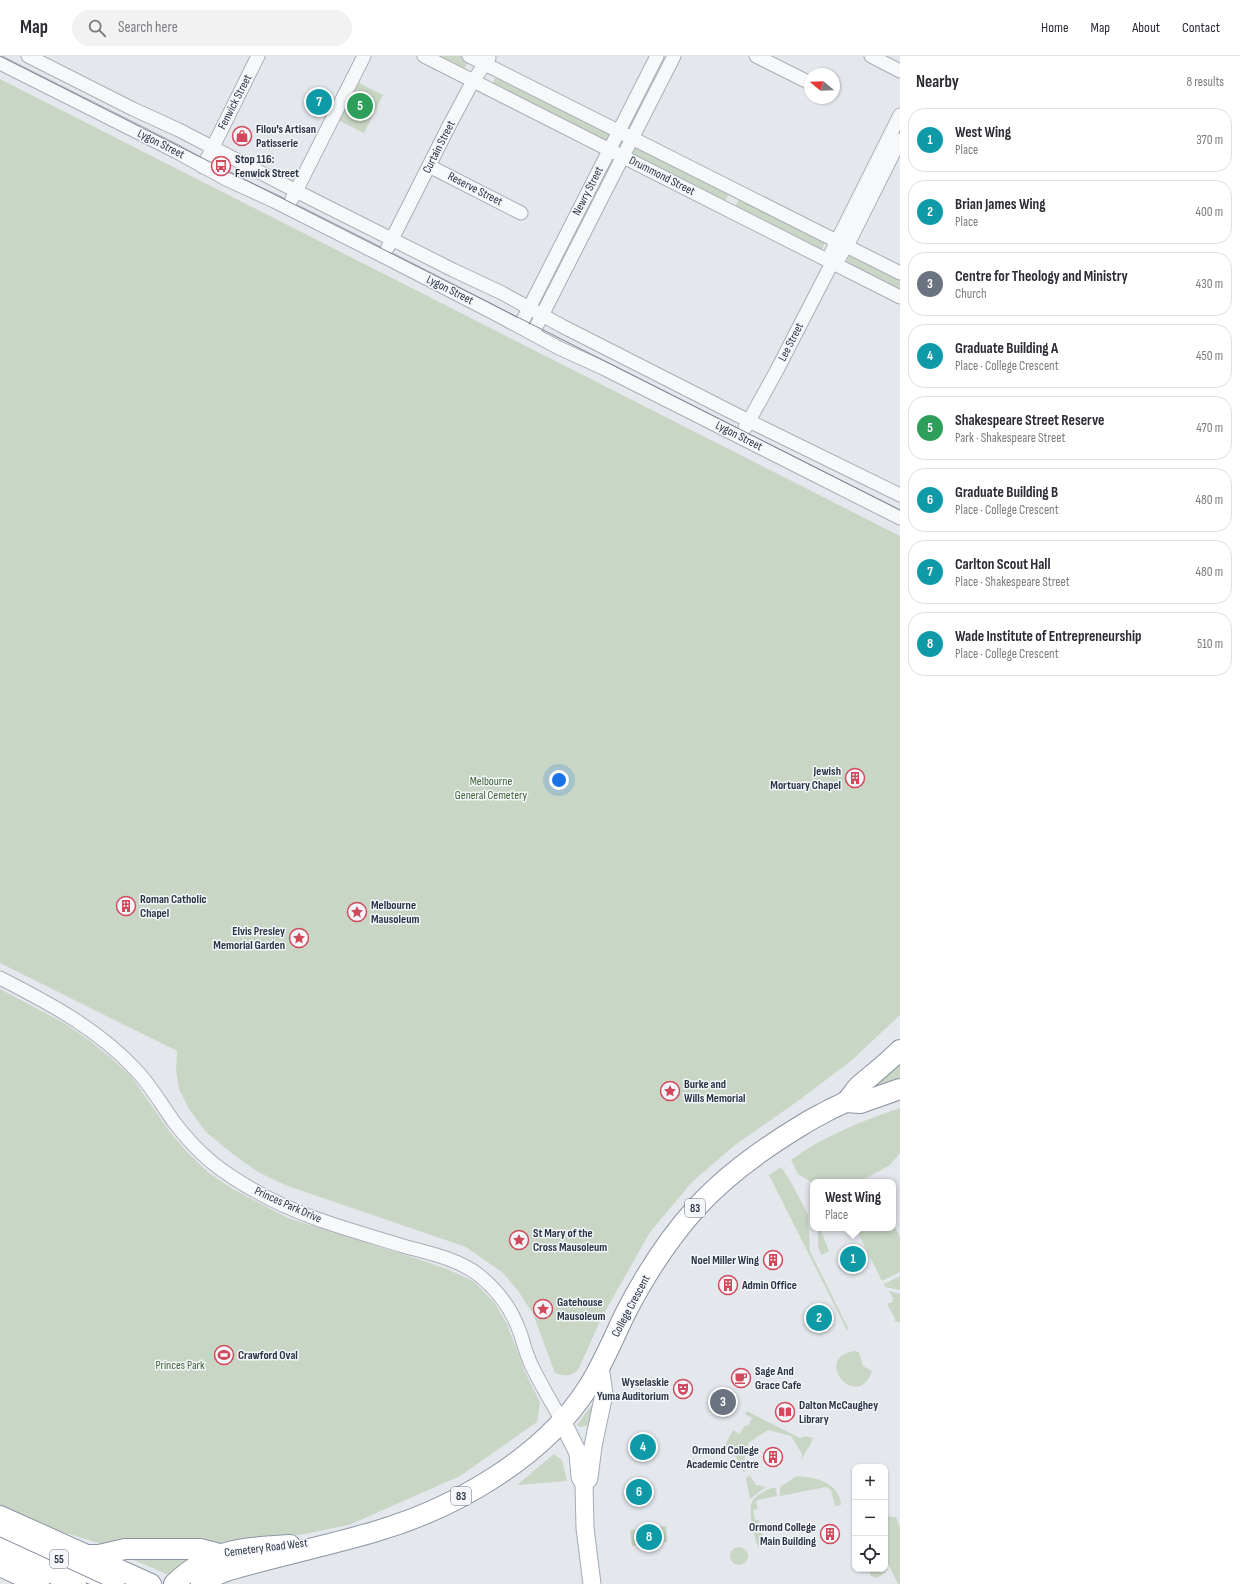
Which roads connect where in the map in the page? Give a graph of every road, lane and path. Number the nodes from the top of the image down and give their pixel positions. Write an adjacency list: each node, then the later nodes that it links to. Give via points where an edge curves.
1 (28, 56): 19 (street, Lygon Street)
2 (258, 56): 19 (street, Fenwick Street)
3 (364, 56): 24 (street)
4 (424, 56): 14 (street, Drummond Street)
5 (470, 56): 10 (street, Drummond Street)
6 (657, 56): 16 (street, Newry Street)
7 (674, 56): 18 (street, Newry Street)
8 (756, 56): 13 (street)
9 (871, 56): 12 (street)
10 (487, 60): 14 (street, Curtain Street); 16 (street, Drummond Street)
11 (0, 63): 23 (street, Lygon Street)
12 (900, 71)
13 (804, 80)
14 (473, 81): 20 (street, Drummond Street); 22 (street, Curtain Street)
15 (900, 115): 17 (street, Lee Street)
16 (619, 131): 18 (street, Drummond Street); 20 (street, Newry Street)
17 (897, 137): 25 (street, Lee Street); 26 (street, Lee Street)
18 (632, 138): 21 (street, Newry Street); 30 (street, Drummond Street)
19 (212, 148): 23 (street, Fenwick Street); 24 (street, Lygon Street)
20 (609, 150): 21 (street, Drummond Street); 35 (street, Newry Street)
21 (623, 156): 32 (street, Drummond Street); 36 (street, Newry Street)
22 (429, 166): 28 (street, Reserve Street); 29 (street, Curtain Street)
23 (203, 167): 27 (street, Lygon Street)
24 (296, 191): 27 (street); 29 (street, Lygon Street)
25 (873, 195): 26 (street); 30 (street, Lee Street, via 850,240)
26 (858, 198): 30 (street, Lee Street)
27 (288, 208): 31 (street, Lygon Street)
28 (521, 213)
29 (391, 239): 31 (street, Curtain Street); 35 (street, Lygon Street)
30 (841, 244): 32 (street, Lee Street, via 830,255); 33 (street, Drummond Street)
31 (383, 256): 37 (street, Lygon Street)
32 (832, 263): 34 (street, Drummond Street); 39 (street, Lee Street)
33 (900, 273)
34 (900, 297)
35 (529, 308): 36 (street, Lygon Street); 37 (street, Newry Street)
36 (542, 316): 38 (street, Newry Street); 39 (street, Lygon Street)
37 (520, 326): 38 (street, Lygon Street)
38 (533, 333): 40 (street, Lygon Street)
39 (749, 421): 40 (street, Lee Street); 41 (street, Lygon Street)
40 (741, 437): 42 (street, Lygon Street)
41 (900, 495)
42 (900, 518)
43 (0, 978): 48 (street, Princes Park Drive, via 96,1033 114,1048 147,1082 173,1121 193,1144 227,1175 288,1208 442,1257 479,1275 510,1309 532,1366)
44 (900, 1050): 46 (highway, College Crescent / 83)
45 (900, 1089): 46 (highway, College Crescent / 83, via 860,1103)
46 (845, 1102): 47 (highway, College Crescent / 83, via 814,1117 757,1154 695,1208 654,1262)
47 (600, 1366): 48 (highway, College Crescent / 83, via 582,1396); 49 (main road, via 604,1394 589,1478)
48 (562, 1421): 49 (main road, via 578,1453 580,1477); 52 (highway, Cemetery Road West / 83, via 522,1457 459,1498 394,1526)
49 (584, 1484): 63 (main road, via 585,1528)
50 (0, 1516): 55 (highway, 55)
51 (0, 1532): 59 (highway, 55)
52 (344, 1540): 54 (highway, Cemetery Road West / 83, via 251,1548); 62 (highway, Cemetery Road West / 83, via 226,1571)
53 (0, 1549): 57 (highway, 55)
54 (219, 1554): 55 (highway, via 200,1549 125,1549); 61 (highway, Cemetery Road West / 83, via 191,1569)
55 (87, 1555): 60 (highway, 55)
56 (0, 1566): 57 (highway, 55)
57 (32, 1575): 58 (highway, 55)
58 (76, 1584)
59 (114, 1584)
60 (150, 1584)
61 (174, 1584)
62 (201, 1584)
63 (592, 1584)

